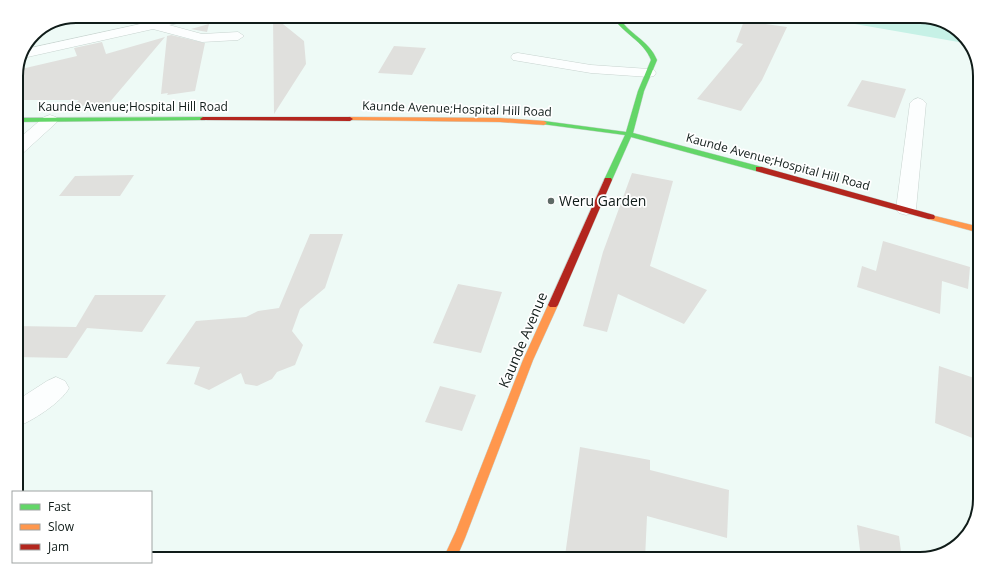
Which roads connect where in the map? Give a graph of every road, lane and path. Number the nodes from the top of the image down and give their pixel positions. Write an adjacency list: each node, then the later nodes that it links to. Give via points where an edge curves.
1 (162, 23): 3 (street)
2 (617, 23): 7 (street, Kaunde Avenue, via 653,52 654,60)
3 (153, 25): 4 (street, via 202,38); 5 (street)
4 (238, 36)
5 (29, 53)
6 (518, 57): 7 (street, via 591,69)
7 (649, 74): 11 (street, Kaunde Avenue)
8 (918, 103): 13 (street)
9 (23, 120): 10 (street, Kaunde Avenue;Hospital Hill Road)
10 (50, 120): 11 (street, Kaunde Avenue;Hospital Hill Road, via 486,120 563,124); 12 (street)
11 (629, 134): 13 (street, Kaunde Avenue;Hospital Hill Road); 17 (street, Kaunde Avenue, via 528,360)
12 (23, 144)
13 (906, 209): 14 (street, Kaunde Avenue;Hospital Hill Road)
14 (973, 228)
15 (56, 388): 16 (street)
16 (23, 411)
17 (452, 552)

